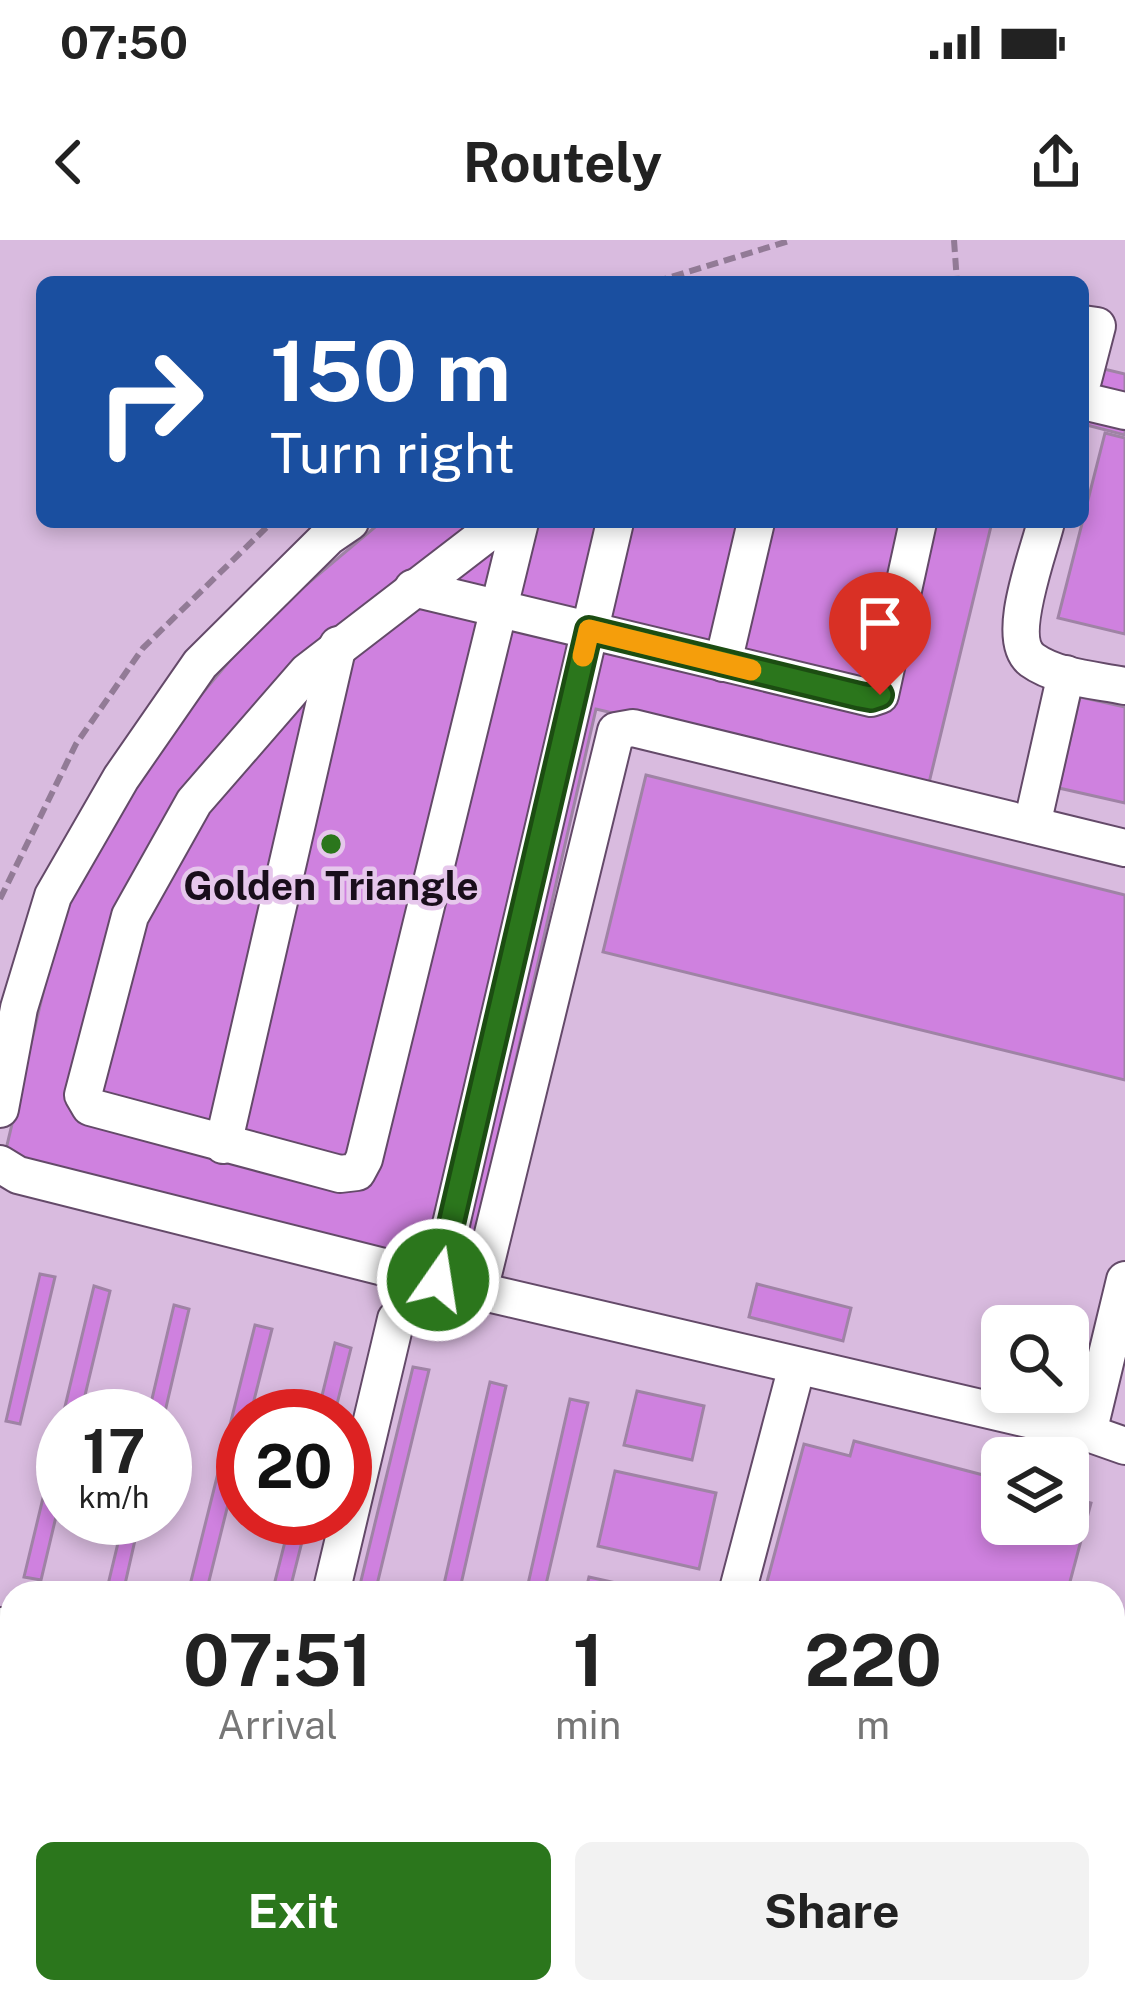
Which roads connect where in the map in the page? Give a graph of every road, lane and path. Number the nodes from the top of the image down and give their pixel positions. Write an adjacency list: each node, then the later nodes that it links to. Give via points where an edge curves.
1 (791, 240): 3 (path)
2 (954, 240): 4 (path)
3 (674, 276)
4 (957, 276)
5 (1089, 325): 6 (lane, via 1097,326)
6 (1089, 357)
7 (1089, 403): 8 (lane)
8 (1125, 412)
9 (266, 528): 26 (path, via 143,648 76,744)
10 (341, 528): 27 (lane, via 200,664 121,778 53,896)
11 (494, 528): 17 (lane)
12 (519, 528): 18 (lane)
13 (614, 528): 19 (lane)
14 (755, 528): 21 (lane)
15 (917, 528): 21 (lane, via 880,695)
16 (1044, 528): 22 (lane, via 1019,626 1021,648)
17 (413, 588): 18 (lane); 20 (lane)
18 (499, 609): 19 (lane); 28 (lane, via 364,1159 357,1172 340,1174)
19 (589, 630): 21 (lane); 30 (lane)
20 (338, 645): 28 (lane); 28 (lane, via 194,802 130,916 83,1094 102,1112)
21 (723, 663)
22 (1066, 674): 23 (lane); 24 (lane)
23 (1125, 686)
24 (1032, 825): 25 (lane); 32 (lane, via 633,728 616,731)
25 (1125, 848)
26 (0, 899)
27 (0, 1109)
28 (223, 1145)
29 (0, 1164): 30 (lane, via 18,1175)
30 (438, 1280): 32 (lane)
31 (1125, 1280): 35 (lane)
32 (479, 1291): 34 (lane)
33 (396, 1319): 37 (lane)
34 (797, 1366): 35 (lane); 38 (lane)
35 (1088, 1433): 36 (lane)
36 (1125, 1446)
37 (334, 1581)
38 (740, 1581)

